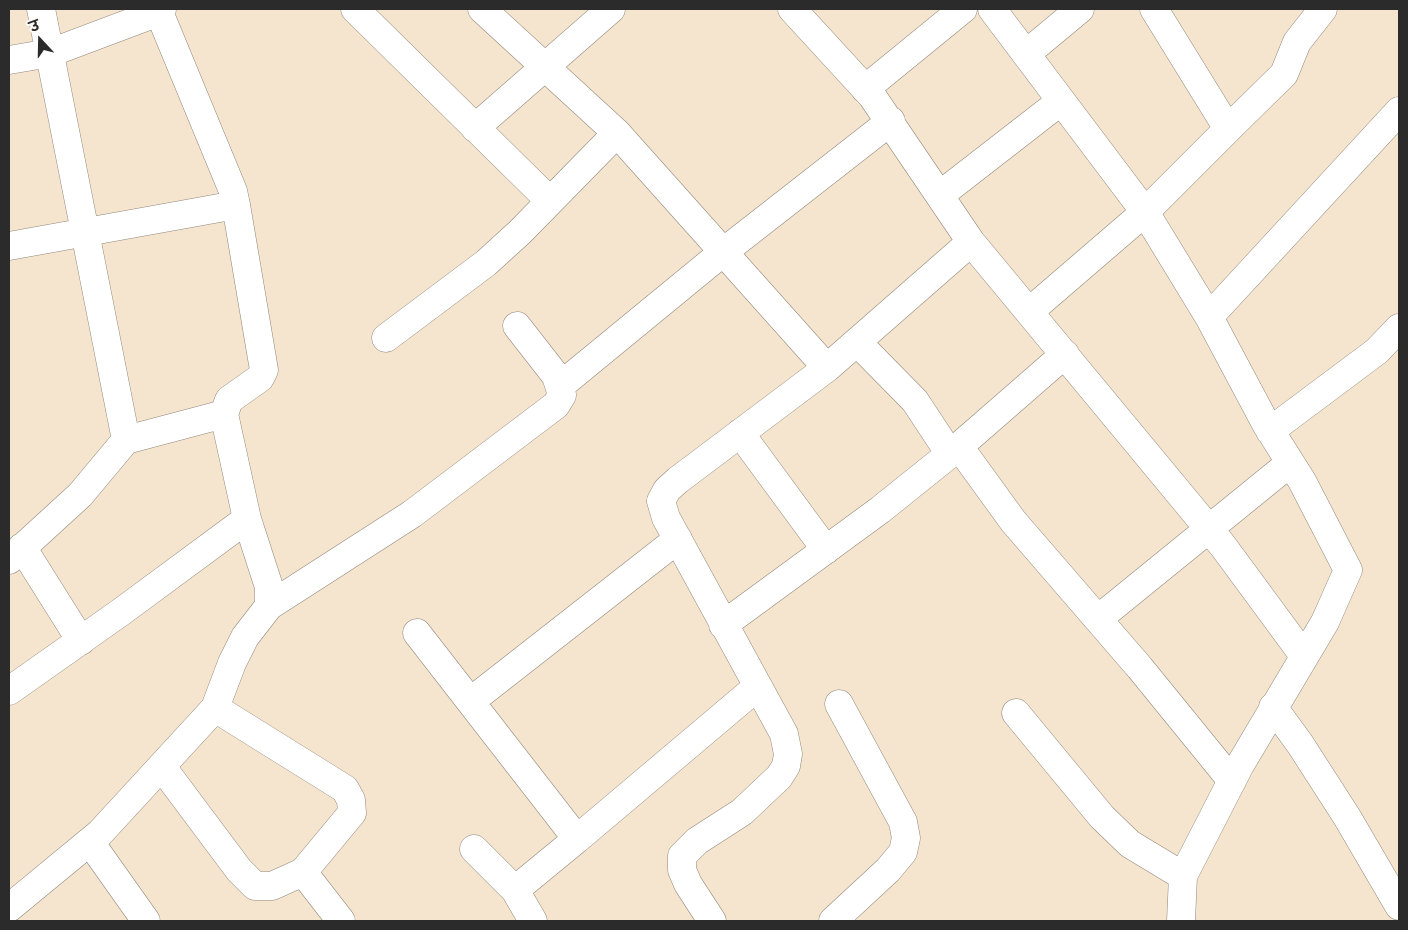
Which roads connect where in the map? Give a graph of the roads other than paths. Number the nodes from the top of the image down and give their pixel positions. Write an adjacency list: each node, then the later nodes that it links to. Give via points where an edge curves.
1 (41, 9): 12 (street)
2 (355, 9): 20 (street)
3 (482, 9): 15 (street)
4 (611, 9): 15 (street)
5 (792, 9): 16 (street)
6 (963, 9): 16 (street)
7 (992, 9): 13 (street)
8 (1080, 9): 13 (street)
9 (1154, 9): 21 (street)
10 (1323, 9): 21 (street, via 1297,42 1284,74)
11 (161, 10): 12 (street); 25 (street)
12 (50, 54): 14 (street); 27 (street)
13 (1026, 54): 17 (street)
14 (9, 60)
15 (544, 65): 20 (street); 22 (street)
16 (865, 89): 19 (street)
17 (1061, 101): 23 (street); 26 (street)
18 (1399, 111): 32 (street)
19 (890, 121): 23 (street); 30 (street)
20 (476, 128): 24 (street)
21 (1228, 129): 26 (street)
22 (617, 134): 24 (street); 30 (street)
23 (940, 194): 28 (street)
24 (550, 201): 35 (street, via 486,263)
25 (236, 205): 27 (street); 40 (street, via 264,370 260,378 229,400)
26 (1145, 212): 31 (street); 32 (street)
27 (85, 232): 29 (street); 43 (street)
28 (971, 242): 31 (street); 36 (street)
29 (9, 246)
30 (722, 253): 38 (street); 39 (street)
31 (1030, 311): 37 (street)
32 (1209, 317): 41 (street)
33 (516, 326): 39 (street, via 556,376)
34 (1399, 328): 41 (street, via 1378,352)
35 (386, 338)
36 (857, 342): 38 (street); 44 (street, via 914,401 944,445)
37 (1065, 354): 44 (street); 47 (street)
38 (827, 368): 42 (street)
39 (560, 386): 51 (street, via 562,395 556,404 516,436 412,514)
40 (224, 414): 43 (street); 46 (street)
41 (1270, 431): 45 (street)
42 (740, 433): 48 (street, via 667,490 661,502); 49 (street)
43 (126, 440): 50 (street, via 80,495)
44 (956, 449): 49 (street); 52 (street, via 963,452 1014,521)
45 (1290, 463): 47 (street); 56 (street, via 1348,570 1325,622)
46 (247, 519): 51 (street, via 269,587); 55 (street)
47 (1209, 529): 52 (street); 56 (street)
48 (678, 538): 53 (street); 59 (street)
49 (826, 550): 53 (street)
50 (13, 554): 55 (street)
51 (270, 606): 62 (street, via 245,637)
52 (1098, 619): 65 (street)
53 (723, 625): 57 (street)
54 (417, 633): 59 (street)
55 (81, 641): 58 (street)
56 (1304, 656): 61 (street)
57 (757, 687): 66 (street); 77 (street, via 784,734 788,754 786,766 779,778 742,812 697,841 682,856 682,870 688,884)
58 (9, 691)
59 (471, 701): 66 (street)
60 (839, 704): 78 (street, via 903,822 906,838 903,852 888,870)
61 (1273, 707): 65 (street); 72 (street, via 1311,760)
62 (215, 708): 64 (street); 69 (street, via 344,788 351,800 352,813)
63 (1016, 713): 70 (street, via 1102,817 1130,844)
64 (162, 767): 67 (street); 69 (street, via 240,870 256,886 272,886)
65 (1232, 781): 70 (street)
66 (578, 839): 71 (street)
67 (90, 842): 73 (street); 74 (street)
68 (474, 849): 71 (street)
69 (303, 872): 75 (street)
70 (1182, 876): 79 (street)
71 (515, 890): 76 (street)
72 (1399, 906)
73 (9, 908)
74 (146, 921)
75 (341, 921)
76 (533, 921)
77 (712, 921)
78 (834, 921)
79 (1181, 921)

